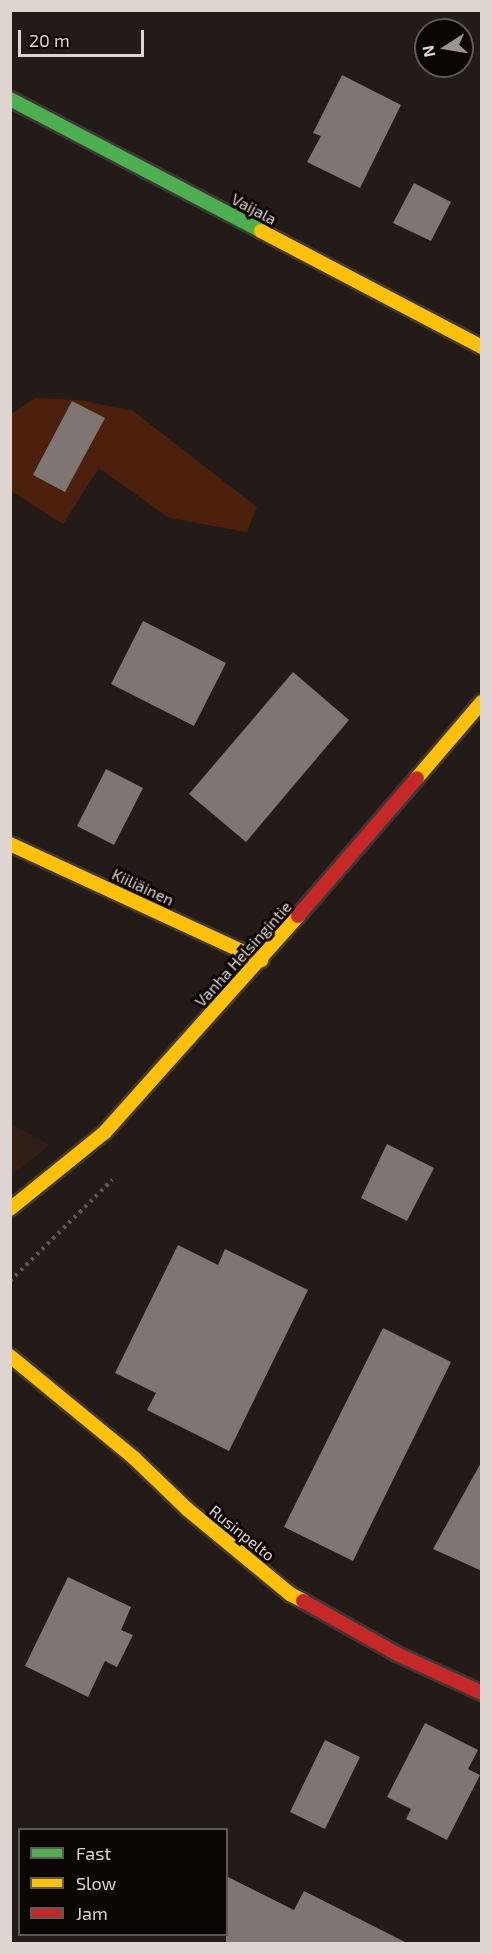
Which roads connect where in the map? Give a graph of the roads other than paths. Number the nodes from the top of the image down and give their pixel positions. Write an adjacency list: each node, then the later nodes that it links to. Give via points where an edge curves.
1 (10, 99): 2 (street, Vaijala)
2 (482, 347)
3 (482, 702): 5 (street, Vanha Helsingintie)
4 (10, 844): 5 (street, Kiiliäinen)
5 (261, 960): 6 (street, Vanha Helsingintie, via 105,1132)
6 (10, 1209)
7 (10, 1356): 8 (street, Rusinpelto, via 290,1594 397,1654)
8 (482, 1694)

